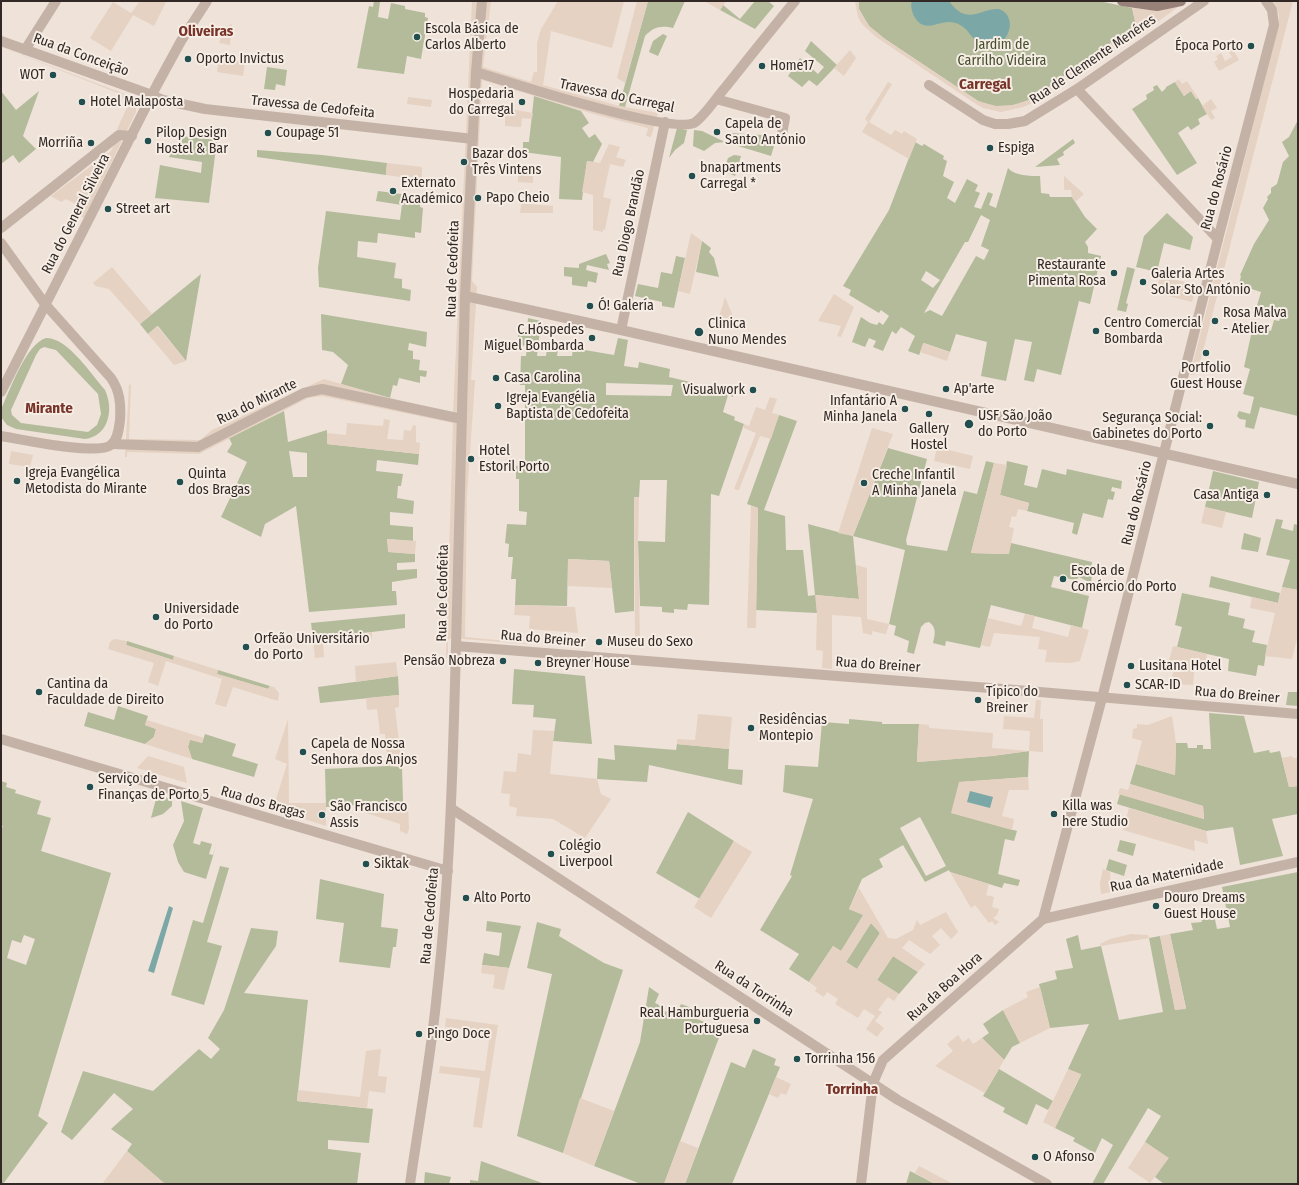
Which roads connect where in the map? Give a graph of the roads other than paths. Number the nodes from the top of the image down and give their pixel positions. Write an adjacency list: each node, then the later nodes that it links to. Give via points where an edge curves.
1 (56, 1): 10 (street)
2 (207, 1): 14 (street, Rua do General Silveira, via 181,41)
3 (482, 1): 11 (street, Rua de Cedofeita)
4 (795, 1): 15 (street, Travessa do Carregal)
5 (1122, 1): 6 (main road, via 1157,6)
6 (1181, 1)
7 (1204, 1): 13 (street, Rua de Clemente Menéres)
8 (1266, 1): 21 (street, Rua do Rosário, via 1272,10 1274,25)
9 (1, 41): 10 (street, Rua da Conceição)
10 (25, 50): 14 (street, Rua da Conceição)
11 (476, 72): 16 (street, Travessa do Carregal, via 557,97); 19 (street, Rua de Cedofeita)
12 (930, 85): 13 (street, Rua de Clemente Menéres, via 983,120 994,124 1025,121)
13 (1077, 89): 21 (street)
14 (152, 95): 18 (street, Rua do General Silveira); 19 (street, Travessa de Cedofeita, via 163,100 205,109)
15 (716, 99): 16 (street, Travessa do Carregal, via 694,122); 17 (street, via 785,118)
16 (665, 122): 25 (street, Rua Diogo Brandão)
17 (782, 134)
18 (132, 136): 20 (street, via 119,135); 24 (street, Rua do General Silveira)
19 (473, 139): 23 (street, Rua de Cedofeita)
20 (1, 228)
21 (1218, 239): 30 (street, Rua do Rosário)
22 (1, 243): 24 (street)
23 (466, 296): 25 (street); 27 (street, Rua de Cedofeita)
24 (45, 304): 26 (street, Rua do General Silveira); 29 (street, via 117,386 120,422)
25 (620, 330): 30 (street)
26 (1, 392)
27 (462, 419): 29 (street, Rua do Mirante, via 322,389 304,393 198,447); 32 (street, Rua de Cedofeita)
28 (1, 436): 29 (street, Rua do Mirante, via 87,449 105,448)
29 (112, 444)
30 (1164, 453): 31 (street); 33 (street, Rua do Rosário)
31 (1298, 484)
32 (456, 646): 33 (street, Rua do Breiner); 36 (street, Rua de Cedofeita)
33 (1102, 698): 34 (street, Rua do Breiner); 39 (street, Rua do Rosário)
34 (1298, 714)
35 (1, 739): 38 (street, Rua dos Bragas)
36 (452, 809): 38 (street, Rua de Cedofeita); 40 (street, Rua da Torrinha)
37 (1298, 862): 39 (street, Rua da Maternidade)
38 (448, 871): 41 (street, Rua de Cedofeita, via 437,993)
39 (1043, 919): 40 (street, Rua da Boa Hora, via 883,1060)
40 (873, 1083): 42 (street, Rua da Boa Hora); 43 (street, Rua da Torrinha, via 898,1100)
41 (410, 1184)
42 (861, 1184)
43 (1047, 1184)

